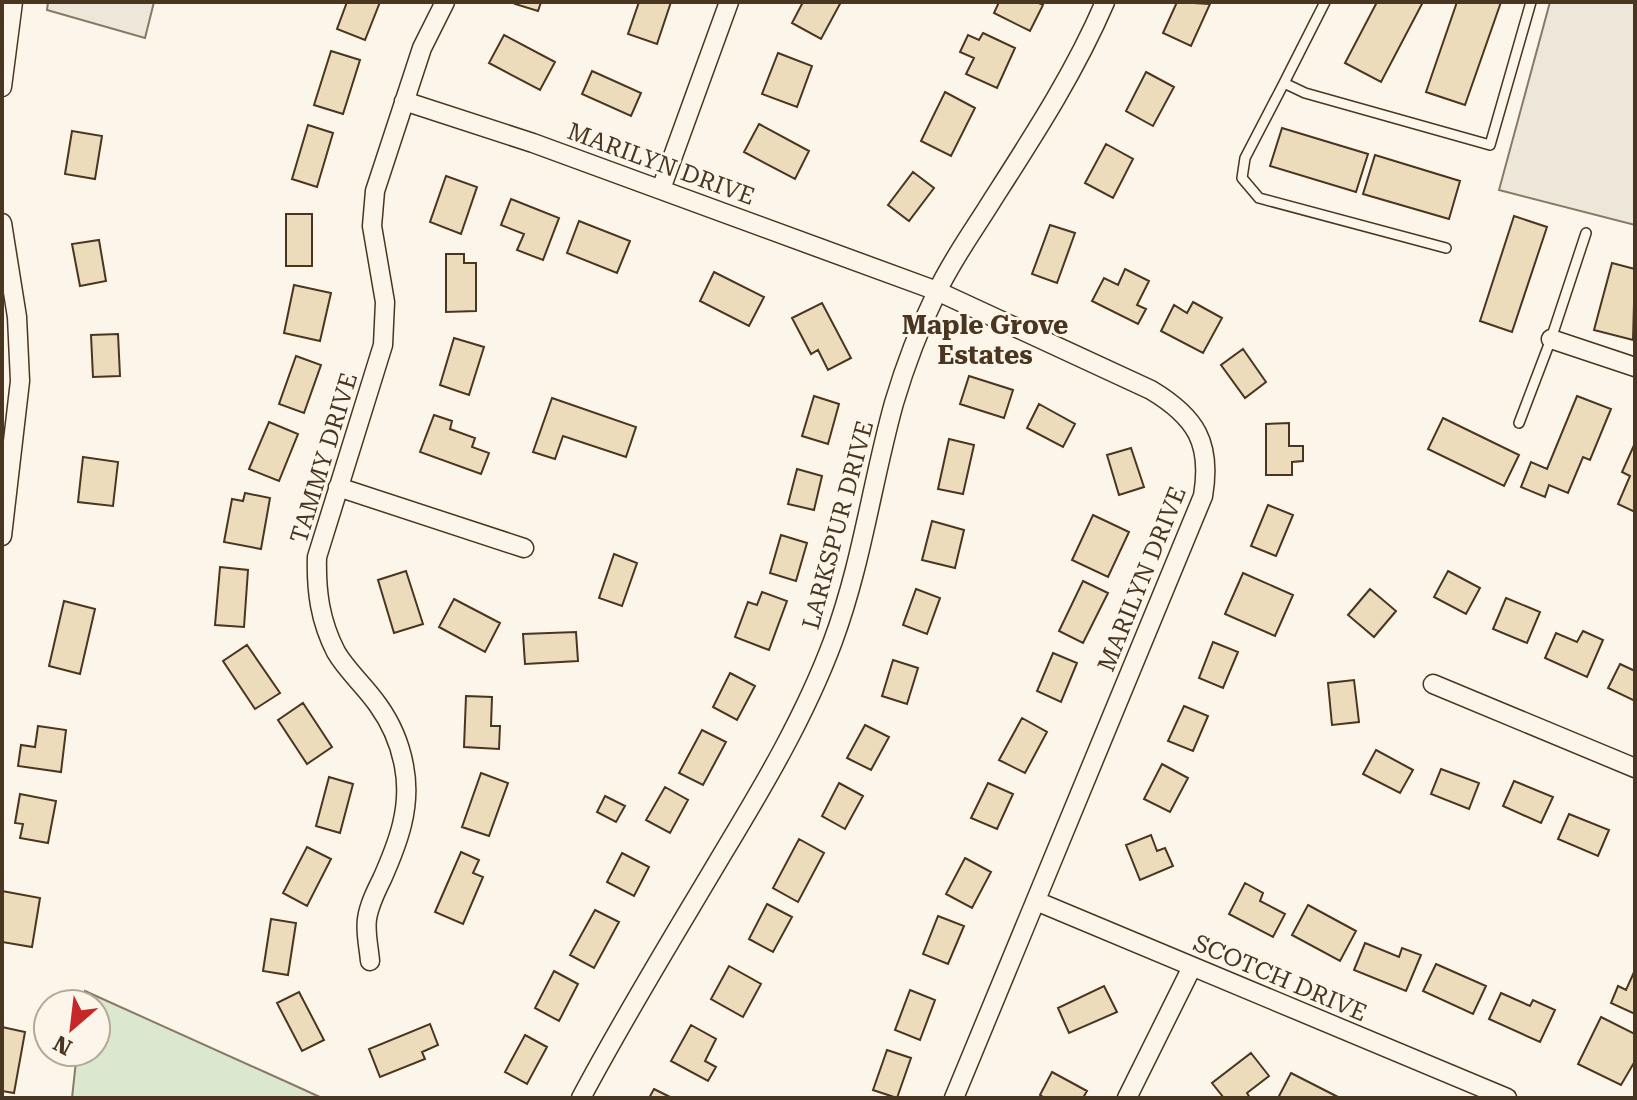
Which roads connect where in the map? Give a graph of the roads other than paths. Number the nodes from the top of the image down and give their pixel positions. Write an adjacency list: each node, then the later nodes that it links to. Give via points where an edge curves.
1 (13, 2): 8 (street)
2 (445, 2): 9 (street, TAMMY DRIVE)
3 (729, 2): 10 (street)
4 (1105, 2): 14 (street, LARKSPUR DRIVE, via 1049,111)
5 (1325, 2): 7 (lane)
6 (1531, 2): 7 (lane, via 1490,145)
7 (1284, 83): 13 (lane, via 1245,158 1242,178 1259,198)
8 (2, 87)
9 (404, 101): 10 (street, MARILYN DRIVE); 19 (street, TAMMY DRIVE, via 372,211 385,302 383,345)
10 (661, 189): 14 (street, MARILYN DRIVE)
11 (2, 223): 17 (street, via 19,350)
12 (1586, 233): 15 (lane)
13 (1446, 248)
14 (937, 291): 24 (street, MARILYN DRIVE, via 1176,405 1205,452 1203,496); 27 (street, LARKSPUR DRIVE, via 894,404 863,543 809,699)
15 (1551, 339): 16 (street); 18 (lane)
16 (1635, 367)
17 (9, 422): 20 (street)
18 (1519, 423)
19 (338, 487): 21 (street); 25 (street, TAMMY DRIVE, via 317,557 319,609 337,653 391,726 406,796 400,833 366,922)
20 (2, 536)
21 (524, 548)
22 (1433, 684): 23 (street)
23 (1635, 768)
24 (1036, 901): 26 (street, SCOTCH DRIVE); 28 (street, MARILYN DRIVE)
25 (370, 961)
26 (1192, 967): 29 (street); 30 (street, SCOTCH DRIVE)
27 (581, 1098)
28 (954, 1098)
29 (1127, 1098)
30 (1507, 1098)

